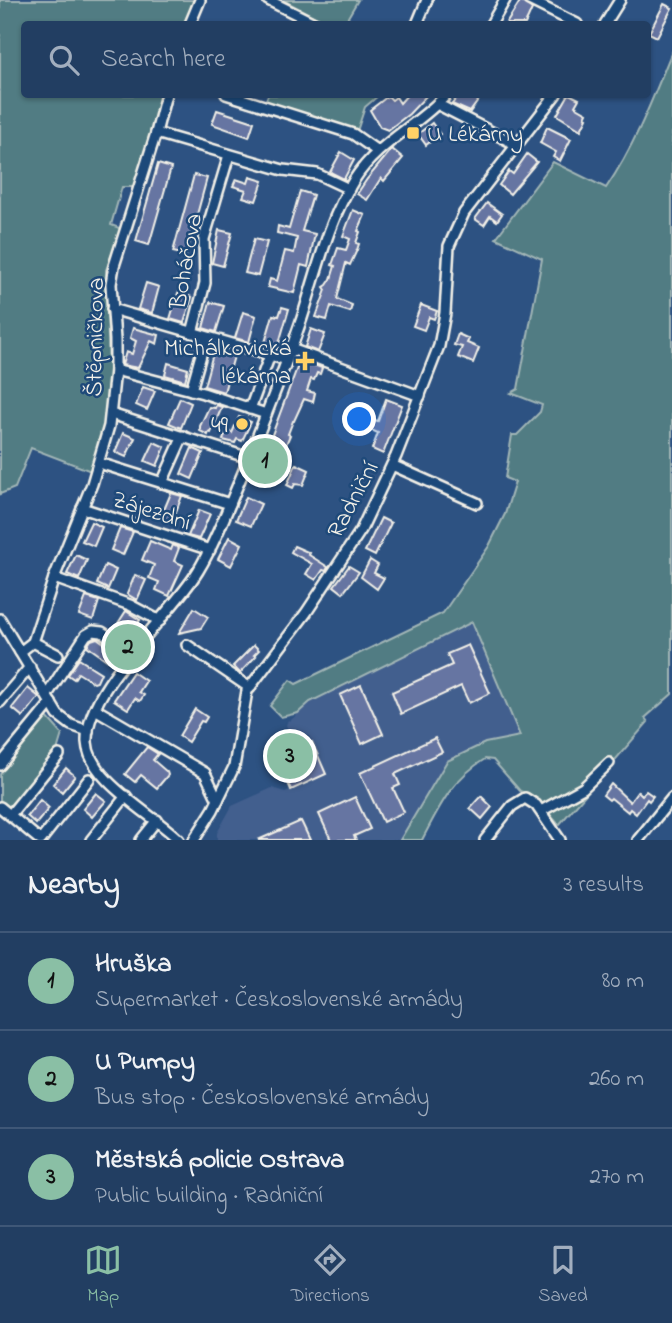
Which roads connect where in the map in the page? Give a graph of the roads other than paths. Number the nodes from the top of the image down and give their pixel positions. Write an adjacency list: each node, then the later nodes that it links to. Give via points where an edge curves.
1 (200, 0): 7 (street)
2 (268, 0): 8 (street)
3 (427, 0): 9 (street)
4 (505, 0): 10 (street)
5 (529, 0): 11 (street)
6 (621, 0): 12 (street)
7 (191, 21)
8 (310, 21)
9 (418, 21)
10 (493, 21)
11 (571, 21)
12 (607, 21)
13 (165, 98): 18 (street, Štěpničkova)
14 (239, 98): 20 (street, via 353,134)
15 (442, 98): 17 (street)
16 (553, 98): 19 (street, Radniční)
17 (437, 104): 19 (street); 20 (street)
18 (156, 133): 21 (street); 23 (street, Štěpničkova, via 114,266)
19 (517, 145): 31 (street, Radniční, via 456,226 449,246 444,326)
20 (377, 151): 22 (street)
21 (229, 155): 22 (street, via 317,174); 24 (street, Boháčova, via 204,239 205,282)
22 (349, 189): 26 (street, via 332,225)
23 (112, 309): 24 (street); 29 (street, Štěpničkova)
24 (192, 332): 25 (street)
25 (206, 337): 27 (street); 30 (street)
26 (291, 349): 28 (street); 31 (street)
27 (270, 355): 28 (street); 32 (street)
28 (287, 360): 34 (street)
29 (115, 370): 30 (street); 33 (street, Štěpničkova)
30 (191, 390): 32 (street)
31 (420, 396): 38 (street, Radniční)
32 (250, 408): 34 (street)
33 (111, 414): 35 (street); 37 (street, Štěpničkova)
34 (267, 414): 36 (street)
35 (183, 436): 36 (street); 39 (street)
36 (249, 458): 40 (street)
37 (99, 463): 39 (street); 42 (street, Štěpničkova)
38 (392, 465): 41 (street); 53 (street, Radniční, via 361,530)
39 (162, 483): 40 (street)
40 (230, 503): 43 (street)
41 (477, 503)
42 (82, 508): 43 (street, Zájezdní); 44 (street, Štěpničkova)
43 (210, 550): 46 (street)
44 (54, 578): 46 (street, via 130,605); 47 (street, Štěpničkova)
45 (0, 619): 50 (street)
46 (160, 621): 49 (street)
47 (33, 642): 50 (street); 51 (street)
48 (187, 645): 53 (street)
49 (130, 651): 54 (street, via 102,632 86,635); 56 (street)
50 (20, 652): 52 (street)
51 (58, 655)
52 (30, 667): 54 (street); 55 (street)
53 (250, 688): 64 (street, Radniční, via 236,758)
54 (49, 699): 57 (street, via 63,720); 60 (street)
55 (0, 702)
56 (95, 709): 57 (street); 64 (street, via 205,773)
57 (88, 731): 62 (street, via 97,769)
58 (59, 755): 67 (street)
59 (609, 762): 66 (street, via 583,788)
60 (0, 765)
61 (89, 779): 69 (street)
62 (126, 796): 68 (street); 70 (street)
63 (672, 798): 76 (street)
64 (218, 800): 73 (street, Radniční)
65 (0, 807): 67 (street)
66 (541, 811): 74 (street, via 523,799); 75 (street)
67 (10, 815): 69 (street)
68 (157, 820): 71 (street); 72 (street)
69 (40, 840)
70 (91, 840)
71 (141, 840)
72 (179, 840)
73 (194, 840)
74 (485, 840)
75 (560, 840)
76 (638, 840)

